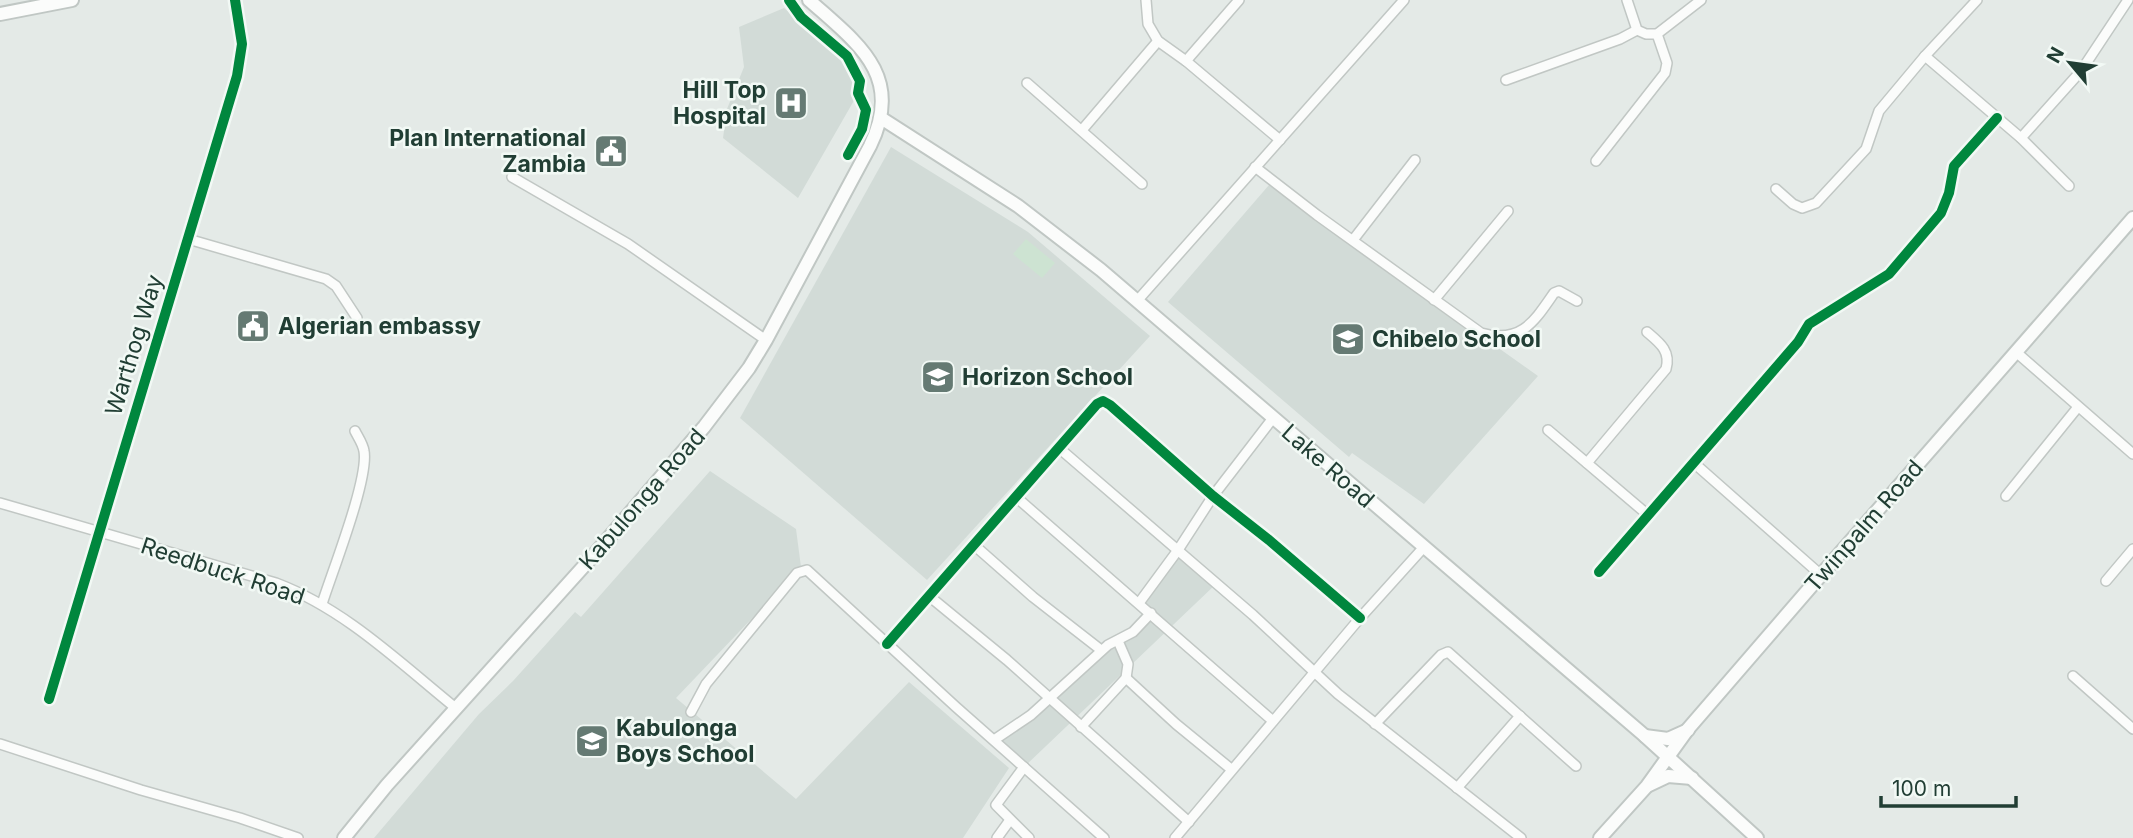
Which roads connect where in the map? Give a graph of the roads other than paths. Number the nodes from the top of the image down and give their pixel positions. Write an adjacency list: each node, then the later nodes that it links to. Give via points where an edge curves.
1 (72, 0): 12 (main road)
2 (235, 0): 35 (street, Warthog Way, via 242,44 237,76)
3 (789, 0): 25 (street, via 801,18 847,57 860,81 858,93 866,110)
4 (809, 0): 20 (main road, via 872,62 880,82)
5 (1146, 0): 15 (street, via 1148,24)
6 (1239, 0): 17 (street)
7 (1404, 0): 24 (street)
8 (1627, 0): 13 (street)
9 (1701, 0): 14 (street)
10 (1977, 0): 16 (street)
11 (2128, 0): 23 (street, via 2081,71)
12 (0, 14)
13 (1637, 30): 14 (street); 18 (street)
14 (1657, 34): 27 (street, via 1667,63 1665,73)
15 (1158, 41): 17 (street); 22 (street)
16 (1926, 56): 21 (street); 32 (street, via 1879,111 1866,149 1816,203 1802,208)
17 (1186, 61): 24 (street)
18 (1506, 80)
19 (1027, 83): 22 (street)
20 (881, 118): 38 (main road, Lake Road, via 1018,206); 42 (main road, Kabulonga Road)
21 (1997, 118): 23 (street); 51 (street, via 1954,166 1941,213 1889,274 1809,324)
22 (1082, 130): 30 (street)
23 (2021, 138): 31 (street)
24 (1280, 140): 28 (street)
25 (848, 155)
26 (1415, 160): 36 (street)
27 (1596, 162)
28 (1255, 167): 36 (street); 38 (street)
29 (512, 177): 42 (street, via 628,244)
30 (1142, 184)
31 (2069, 186)
32 (1776, 189)
33 (1508, 211): 37 (street)
34 (2133, 218): 43 (main road, Twinpalm Road)
35 (188, 239): 40 (street, via 326,279); 57 (street, Warthog Way)
36 (1353, 240): 37 (street)
37 (1434, 300): 39 (street, via 1481,333 1496,337 1518,333 1533,323 1554,293 1559,291)
38 (1137, 301): 45 (main road, Lake Road)
39 (1577, 301)
40 (357, 318)
41 (1647, 332): 50 (street, via 1666,351 1666,369)
42 (766, 340): 78 (main road, Kabulonga Road, via 704,427)
43 (2016, 352): 44 (street); 63 (main road, Twinpalm Road)
44 (2078, 407): 49 (street); 53 (street)
45 (1273, 418): 52 (street); 59 (main road, Lake Road)
46 (1548, 430): 50 (street)
47 (355, 431): 67 (street, via 365,462)
48 (1059, 448): 52 (street, via 1097,404 1107,402); 54 (street); 61 (street)
49 (2133, 454)
50 (1587, 463): 56 (street)
51 (1694, 463): 56 (street); 63 (street)
52 (1213, 496): 61 (street); 69 (street)
53 (2006, 496)
54 (1016, 497): 58 (street); 66 (street)
55 (0, 503): 57 (street, Reedbuck Road)
56 (1648, 515): 62 (street)
57 (100, 532): 67 (street, Reedbuck Road, via 276,583); 76 (street, Warthog Way)
58 (974, 545): 65 (street); 72 (street)
59 (1424, 547): 69 (street); 86 (main road, Lake Road)
60 (2133, 549): 64 (street)
61 (1178, 550): 66 (street); 73 (street)
62 (1599, 572)
63 (1821, 575): 84 (main road, Twinpalm Road)
64 (2106, 581)
65 (929, 596): 71 (street); 77 (street)
66 (1139, 603): 68 (street)
67 (322, 604): 78 (street, Reedbuck Road)
68 (1151, 612): 70 (street); 81 (street)
69 (1360, 618): 73 (street)
70 (1118, 641): 72 (street); 75 (street, via 1128,664)
71 (887, 644): 79 (street, via 802,570 706,684); 87 (street)
72 (1101, 650): 77 (street)
73 (1315, 671): 81 (street); 82 (street)
74 (2073, 676): 85 (street)
75 (1126, 678): 83 (street); 92 (street)
76 (49, 699)
77 (1050, 699): 83 (street); 87 (street)
78 (457, 709): 100 (main road, Kabulonga Road)
79 (691, 712)
80 (1520, 716): 82 (street, via 1445,652); 90 (street); 95 (street)
81 (1273, 721): 92 (street)
82 (1375, 724): 95 (street)
83 (1081, 727): 97 (street)
84 (1688, 729): 86 (main road, via 1668,738); 89 (main road, Twinpalm Road)
85 (2133, 729)
86 (1645, 736): 89 (main road, Lake Road)
87 (994, 740): 91 (street)
88 (0, 744): 99 (street)
89 (1668, 758): 93 (main road, Lake Road); 94 (main road, Twinpalm Road)
90 (1576, 766)
91 (1024, 768): 96 (street, via 996,805); 103 (street)
92 (1231, 769): 97 (street)
93 (1692, 778): 94 (main road, via 1668,776); 106 (main road, Lake Road)
94 (1647, 786): 105 (main road, Twinpalm Road)
95 (1457, 788): 98 (street)
96 (1010, 820): 101 (street); 102 (street)
97 (1189, 822): 104 (street)
98 (1515, 837)
99 (298, 838)
100 (344, 838)
101 (997, 838)
102 (1030, 838)
103 (1104, 838)
104 (1175, 838)
105 (1600, 838)
106 (1757, 838)

